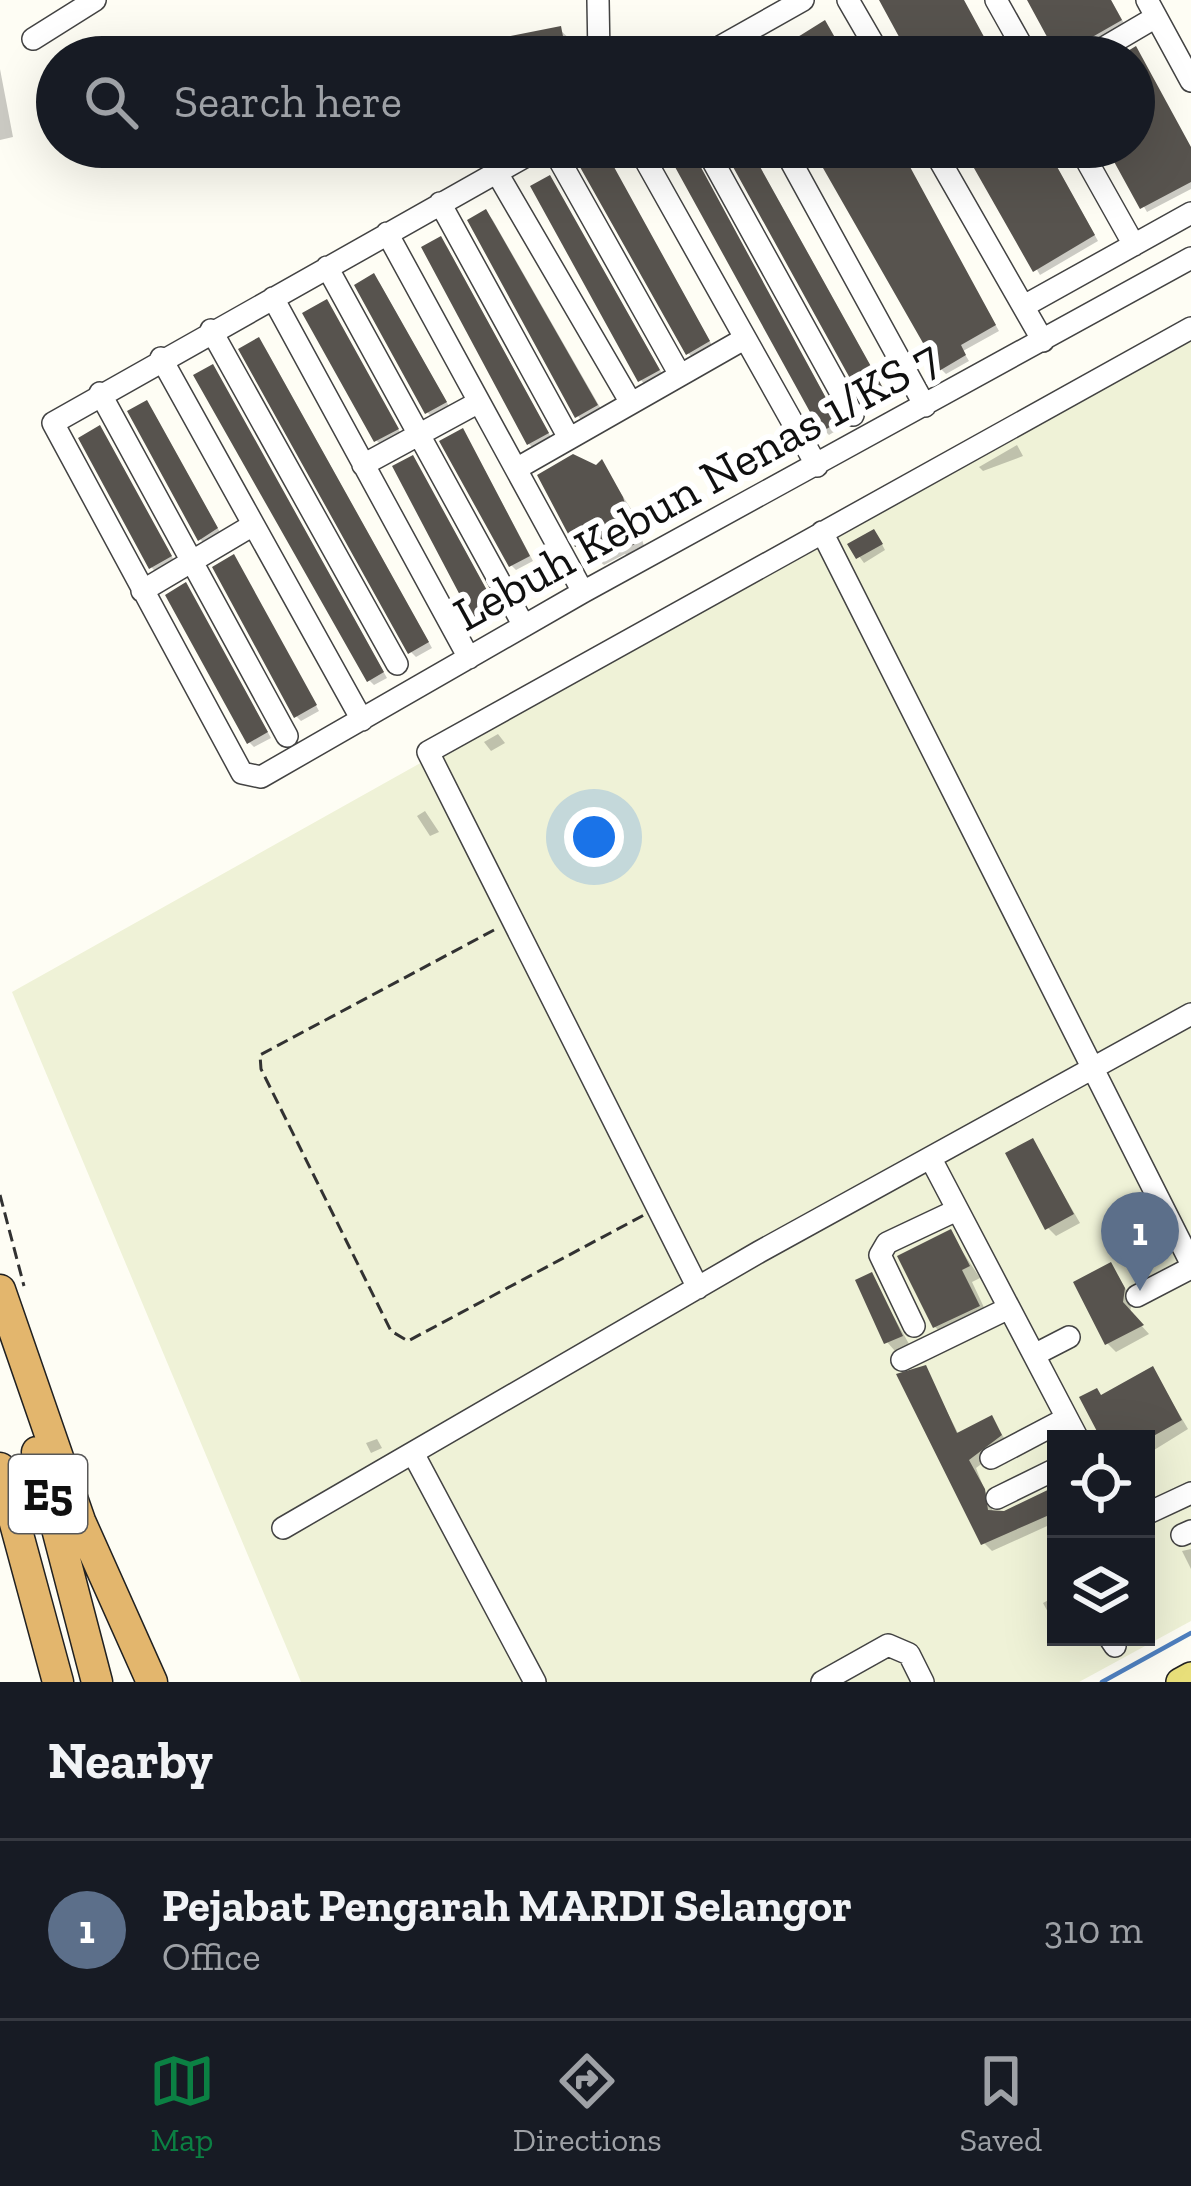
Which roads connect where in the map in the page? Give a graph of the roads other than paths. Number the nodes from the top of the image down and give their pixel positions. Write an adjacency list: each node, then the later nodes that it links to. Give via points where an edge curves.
1 (94, 0): 7 (street)
2 (598, 0): 8 (street)
3 (803, 0): 9 (street)
4 (848, 0): 10 (street)
5 (996, 0): 11 (street)
6 (1152, 9): 12 (street); 15 (street)
7 (38, 36)
8 (599, 36)
9 (750, 36)
10 (869, 36)
11 (1016, 36)
12 (1116, 36)
13 (36, 37): 14 (street)
14 (33, 39)
15 (1191, 81)
16 (505, 168): 23 (street)
17 (564, 168): 37 (street)
18 (650, 168): 34 (street)
19 (717, 168): 42 (street)
20 (795, 168): 41 (street)
21 (944, 168): 31 (street)
22 (1091, 168): 27 (street)
23 (496, 173): 24 (street); 40 (street)
24 (440, 203): 26 (street); 44 (street)
25 (1191, 212): 27 (street)
26 (386, 233): 29 (street); 39 (street)
27 (1134, 245): 31 (street)
28 (1191, 258): 35 (street, Lebuh Kebun Nenas 1/KS 7)
29 (327, 267): 30 (street); 43 (street)
30 (273, 298): 33 (street); 45 (street)
31 (1024, 306): 35 (street)
32 (1191, 328): 49 (street)
33 (211, 330): 36 (street); 55 (street)
34 (744, 339): 37 (street); 46 (street)
35 (1042, 341): 41 (street, Lebuh Kebun Nenas 1/KS 7)
36 (161, 358): 38 (street); 48 (street)
37 (680, 375): 40 (street)
38 (100, 393): 50 (street); 51 (street, via 53,423)
39 (479, 402): 43 (street); 47 (street)
40 (631, 403): 44 (street)
41 (925, 406): 46 (street, Lebuh Kebun Nenas 1/KS 7)
42 (853, 416)
43 (418, 433): 45 (street); 53 (street)
44 (569, 438): 47 (street)
45 (363, 465): 54 (street)
46 (817, 466): 52 (street, Lebuh Kebun Nenas 1/KS 7)
47 (516, 469): 52 (street)
48 (253, 525): 50 (street); 56 (street)
49 (822, 532): 59 (street); 63 (street, via 429,749)
50 (193, 561): 51 (street); 57 (street)
51 (142, 591): 56 (street, Lebuh Kebun Nenas 1/KS 7, via 242,773 261,777)
52 (583, 592): 53 (street, Lebuh Kebun Nenas 1/KS 7)
53 (524, 626): 54 (street, Lebuh Kebun Nenas 1/KS 7)
54 (469, 658): 56 (street, Lebuh Kebun Nenas 1/KS 7)
55 (397, 664)
56 (362, 720)
57 (287, 736)
58 (1191, 1014): 59 (street)
59 (1095, 1069): 60 (street); 62 (street)
60 (931, 1159): 61 (street); 63 (street)
61 (957, 1210): 67 (street); 68 (street, via 880,1255)
62 (1191, 1266): 65 (street)
63 (698, 1288): 73 (street)
64 (0, 1290): 84 (highway, via 80,1521)
65 (1137, 1296)
66 (0, 1307): 83 (highway, E5)
67 (1009, 1308): 70 (street); 71 (street)
68 (914, 1326)
69 (1069, 1337): 70 (street)
70 (1034, 1355): 72 (street)
71 (902, 1360)
72 (1072, 1429): 74 (street)
73 (414, 1455): 80 (street); 85 (street)
74 (991, 1458)
75 (0, 1468): 82 (highway, E5)
76 (1047, 1473): 78 (street)
77 (1190, 1490): 79 (street)
78 (997, 1498)
79 (1155, 1509)
80 (283, 1528)
81 (1191, 1676): 88 (main road)
82 (58, 1682)
83 (97, 1682)
84 (152, 1682)
85 (535, 1682)
86 (822, 1682): 87 (street, via 888,1646 909,1654)
87 (922, 1682)
88 (1180, 1682)

